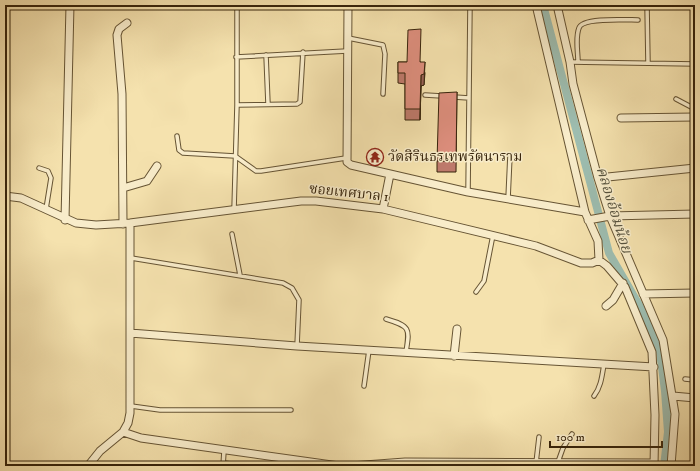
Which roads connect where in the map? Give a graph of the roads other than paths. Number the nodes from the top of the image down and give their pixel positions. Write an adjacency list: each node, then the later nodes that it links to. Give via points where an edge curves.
1 (70, 5): 47 (street)
2 (237, 5): 14 (lane)
3 (348, 5): 10 (street)
4 (470, 5): 20 (lane)
5 (536, 5): 43 (street)
6 (557, 5): 15 (street)
7 (647, 5): 16 (lane)
8 (638, 20): 15 (lane, via 593,20 582,23 577,35)
9 (127, 23): 36 (street, via 119,28 117,35 122,94)
10 (347, 38): 11 (street); 18 (lane, via 383,45)
11 (347, 51): 12 (lane); 30 (street)
12 (303, 52): 13 (lane); 23 (lane, via 300,102)
13 (266, 55): 14 (lane); 23 (lane)
14 (236, 57): 22 (lane)
15 (574, 62): 16 (lane); 35 (street, via 573,84)
16 (648, 63): 17 (lane)
17 (695, 64)
18 (383, 94)
19 (425, 95): 20 (lane)
20 (469, 98): 37 (lane)
21 (676, 98): 24 (lane)
22 (237, 104): 23 (lane); 29 (lane)
23 (268, 104)
24 (695, 109)
25 (695, 117): 26 (street)
26 (620, 118)
27 (177, 136): 29 (lane, via 179,150 183,153)
28 (510, 155): 39 (lane)
29 (235, 156): 30 (lane, via 261,171); 42 (lane)
30 (346, 158): 34 (street, via 351,165)
31 (157, 166): 36 (street, via 147,181)
32 (40, 168): 41 (lane, via 48,171 51,178)
33 (695, 168): 35 (street)
34 (390, 174): 37 (street); 40 (street)
35 (598, 178): 45 (street)
36 (123, 188): 48 (street)
37 (468, 192): 39 (street)
38 (5, 196): 41 (street, ซอยเทศบาล 1, via 21,198)
39 (508, 199): 43 (street)
40 (384, 209): 42 (street, ซอยเทศบาล 1, via 301,201); 50 (street, ซอยเทศบาล 1)
41 (46, 210): 47 (street, ซอยเทศบาล 1)
42 (234, 210): 48 (street, ซอยเทศบาล 1)
43 (585, 212): 46 (street)
44 (695, 214): 45 (street)
45 (607, 216): 46 (street); 57 (street)
46 (591, 219): 52 (street, via 598,241)
47 (65, 220): 48 (street, ซอยเทศบาล 1, via 84,225)
48 (127, 224): 51 (street)
49 (232, 234): 53 (lane)
50 (494, 234): 52 (street, ซอยเทศบาล 1, via 581,263); 55 (lane, via 484,281)
51 (131, 258): 53 (lane); 61 (street)
52 (598, 260): 54 (street)
53 (240, 275): 62 (lane, via 283,283 292,288 299,300)
54 (622, 283): 58 (street, via 613,300); 67 (street, via 643,327 652,352)
55 (476, 292)
56 (695, 293): 57 (street)
57 (642, 294): 72 (street, via 663,340)
58 (606, 306)
59 (386, 318): 64 (lane, via 408,328)
60 (457, 329): 65 (street)
61 (130, 333): 62 (street); 74 (street)
62 (297, 346): 63 (street)
63 (369, 350): 64 (street); 70 (lane)
64 (405, 353): 65 (street)
65 (454, 356): 66 (street)
66 (604, 364): 67 (street); 71 (lane, via 602,379)
67 (654, 367): 83 (street)
68 (685, 379): 69 (lane)
69 (695, 380)
70 (364, 386)
71 (594, 396)
72 (673, 396): 73 (street); 88 (street, via 675,432)
73 (695, 398)
74 (131, 406): 75 (lane, via 160,410); 76 (street, via 128,423)
75 (291, 410)
76 (123, 432): 79 (street, via 141,438); 84 (street, via 100,451)
77 (572, 434): 81 (lane)
78 (539, 437): 80 (lane)
79 (224, 450): 82 (lane); 86 (street)
80 (536, 463): 81 (street); 87 (street, via 405,462)
81 (557, 463): 83 (street)
82 (224, 464): 85 (lane)
83 (654, 465)
84 (88, 466)
85 (245, 466)
86 (339, 466)
87 (351, 466)
88 (671, 466)

